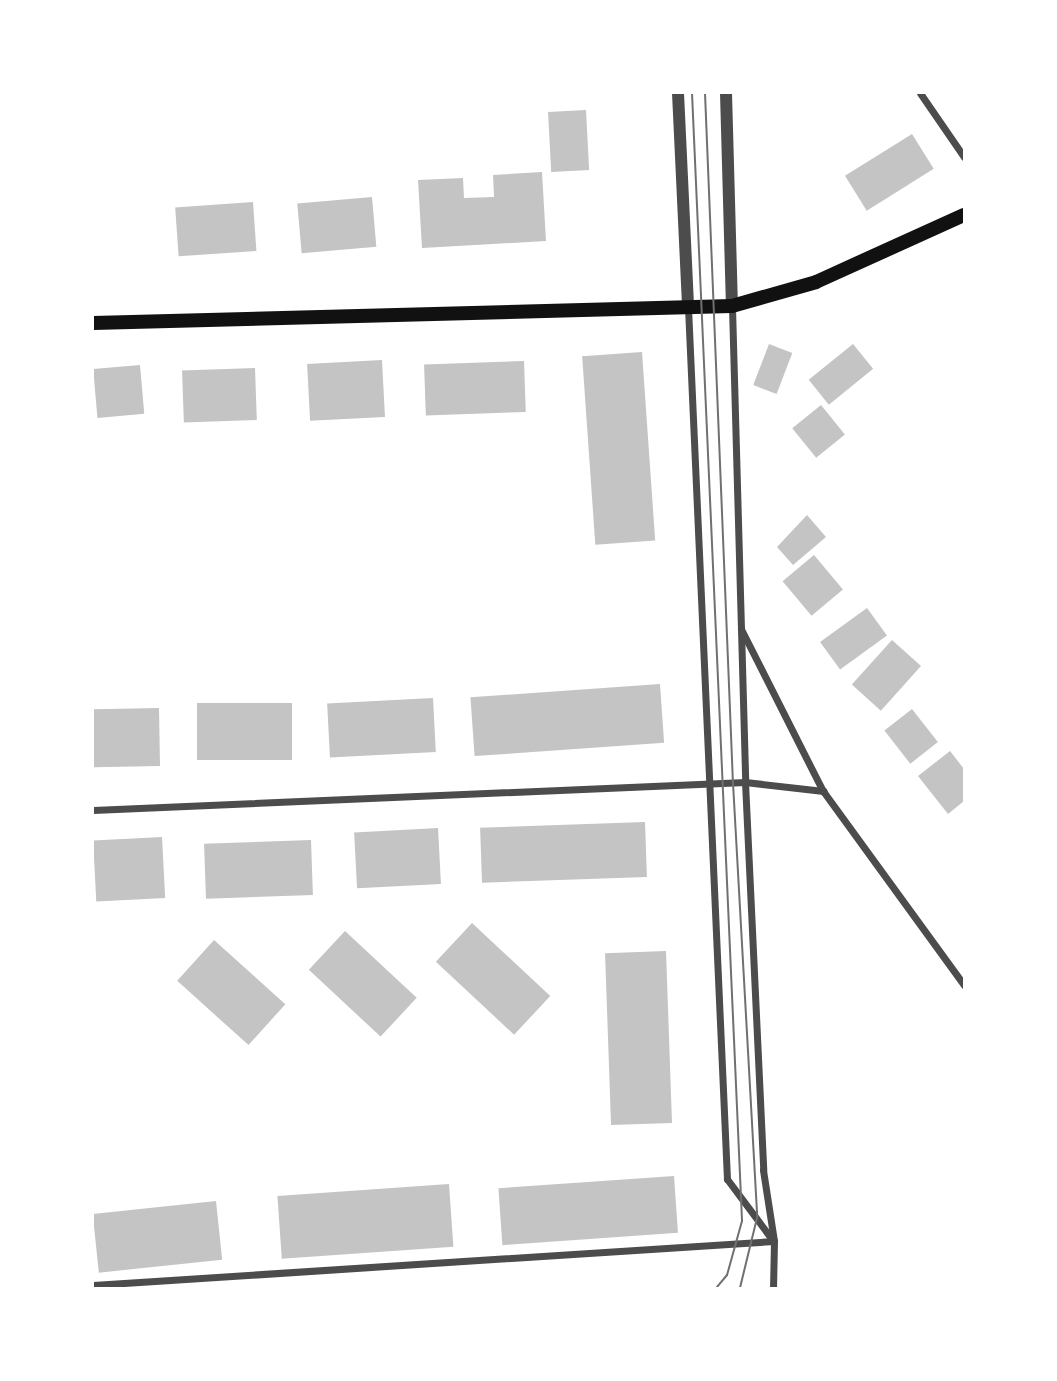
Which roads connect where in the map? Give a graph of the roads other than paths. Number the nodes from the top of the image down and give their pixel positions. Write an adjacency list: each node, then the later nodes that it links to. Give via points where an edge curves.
1 (678, 93): 7 (street)
2 (726, 93): 6 (street)
3 (920, 93): 4 (street)
4 (964, 157)
5 (964, 215): 6 (main road, via 816,282)
6 (732, 306): 7 (main road); 9 (street)
7 (688, 307): 8 (main road); 11 (street)
8 (93, 323)
9 (739, 626): 10 (street); 12 (street)
10 (745, 782): 11 (street); 12 (street); 15 (street, via 763,1170)
11 (709, 784): 13 (street); 15 (street, via 727,1179)
12 (822, 791): 14 (street)
13 (93, 810)
14 (964, 985)
15 (774, 1241): 16 (street); 17 (street)
16 (93, 1285)
17 (773, 1288)

